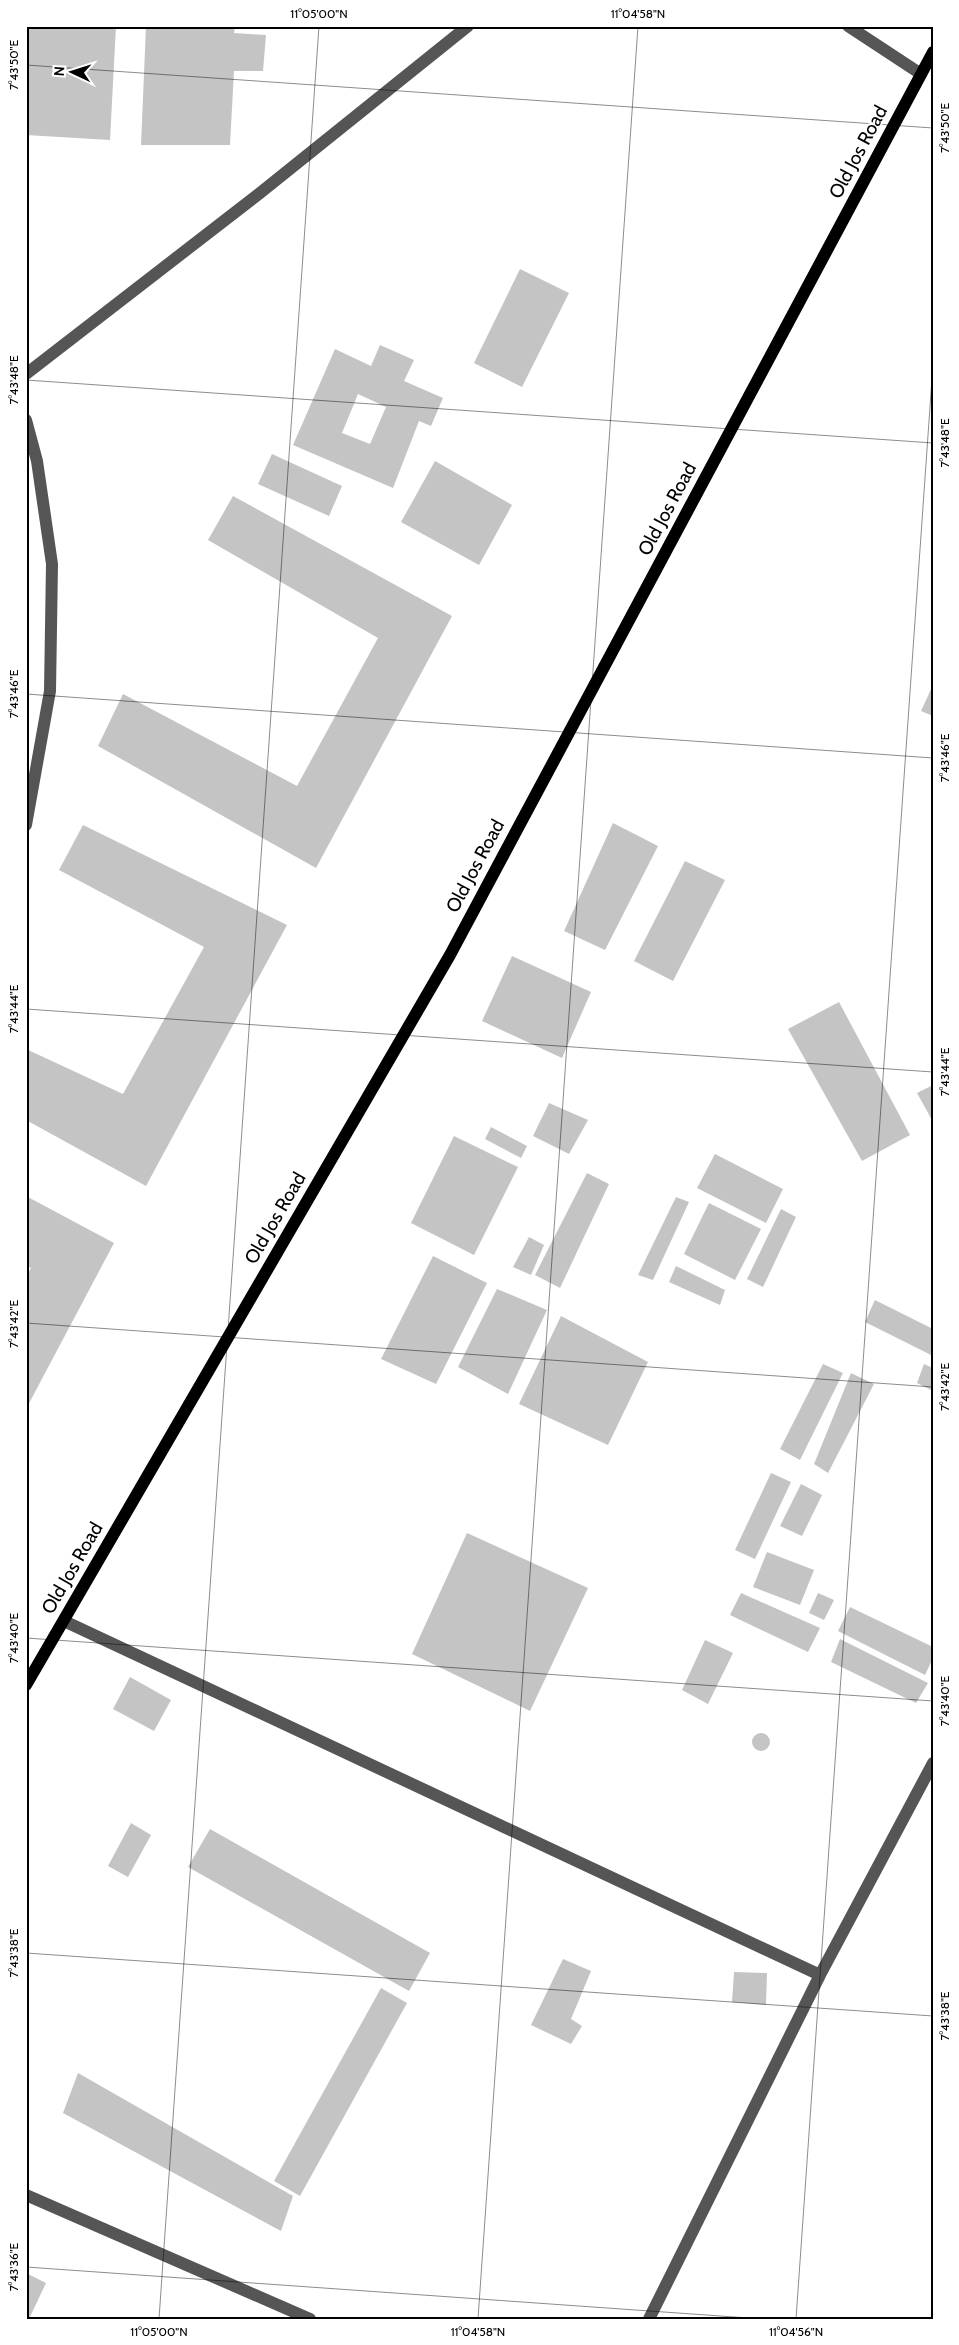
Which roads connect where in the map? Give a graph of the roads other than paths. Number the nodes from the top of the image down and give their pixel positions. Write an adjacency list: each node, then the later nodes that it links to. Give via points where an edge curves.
1 (468, 26): 5 (street, via 260,193)
2 (848, 26): 4 (street)
3 (933, 52): 4 (main road, Old Jos Road)
4 (921, 74): 8 (main road, Old Jos Road, via 450,955)
5 (26, 374)
6 (26, 420): 7 (street, via 37,461 52,564 50,691)
7 (26, 826)
8 (64, 1621): 9 (main road, Old Jos Road); 11 (street)
9 (26, 1685)
10 (933, 1763): 11 (street)
11 (820, 1976): 15 (street)
12 (26, 2194): 13 (street)
13 (283, 2314): 14 (street)
14 (310, 2319)
15 (649, 2319)

